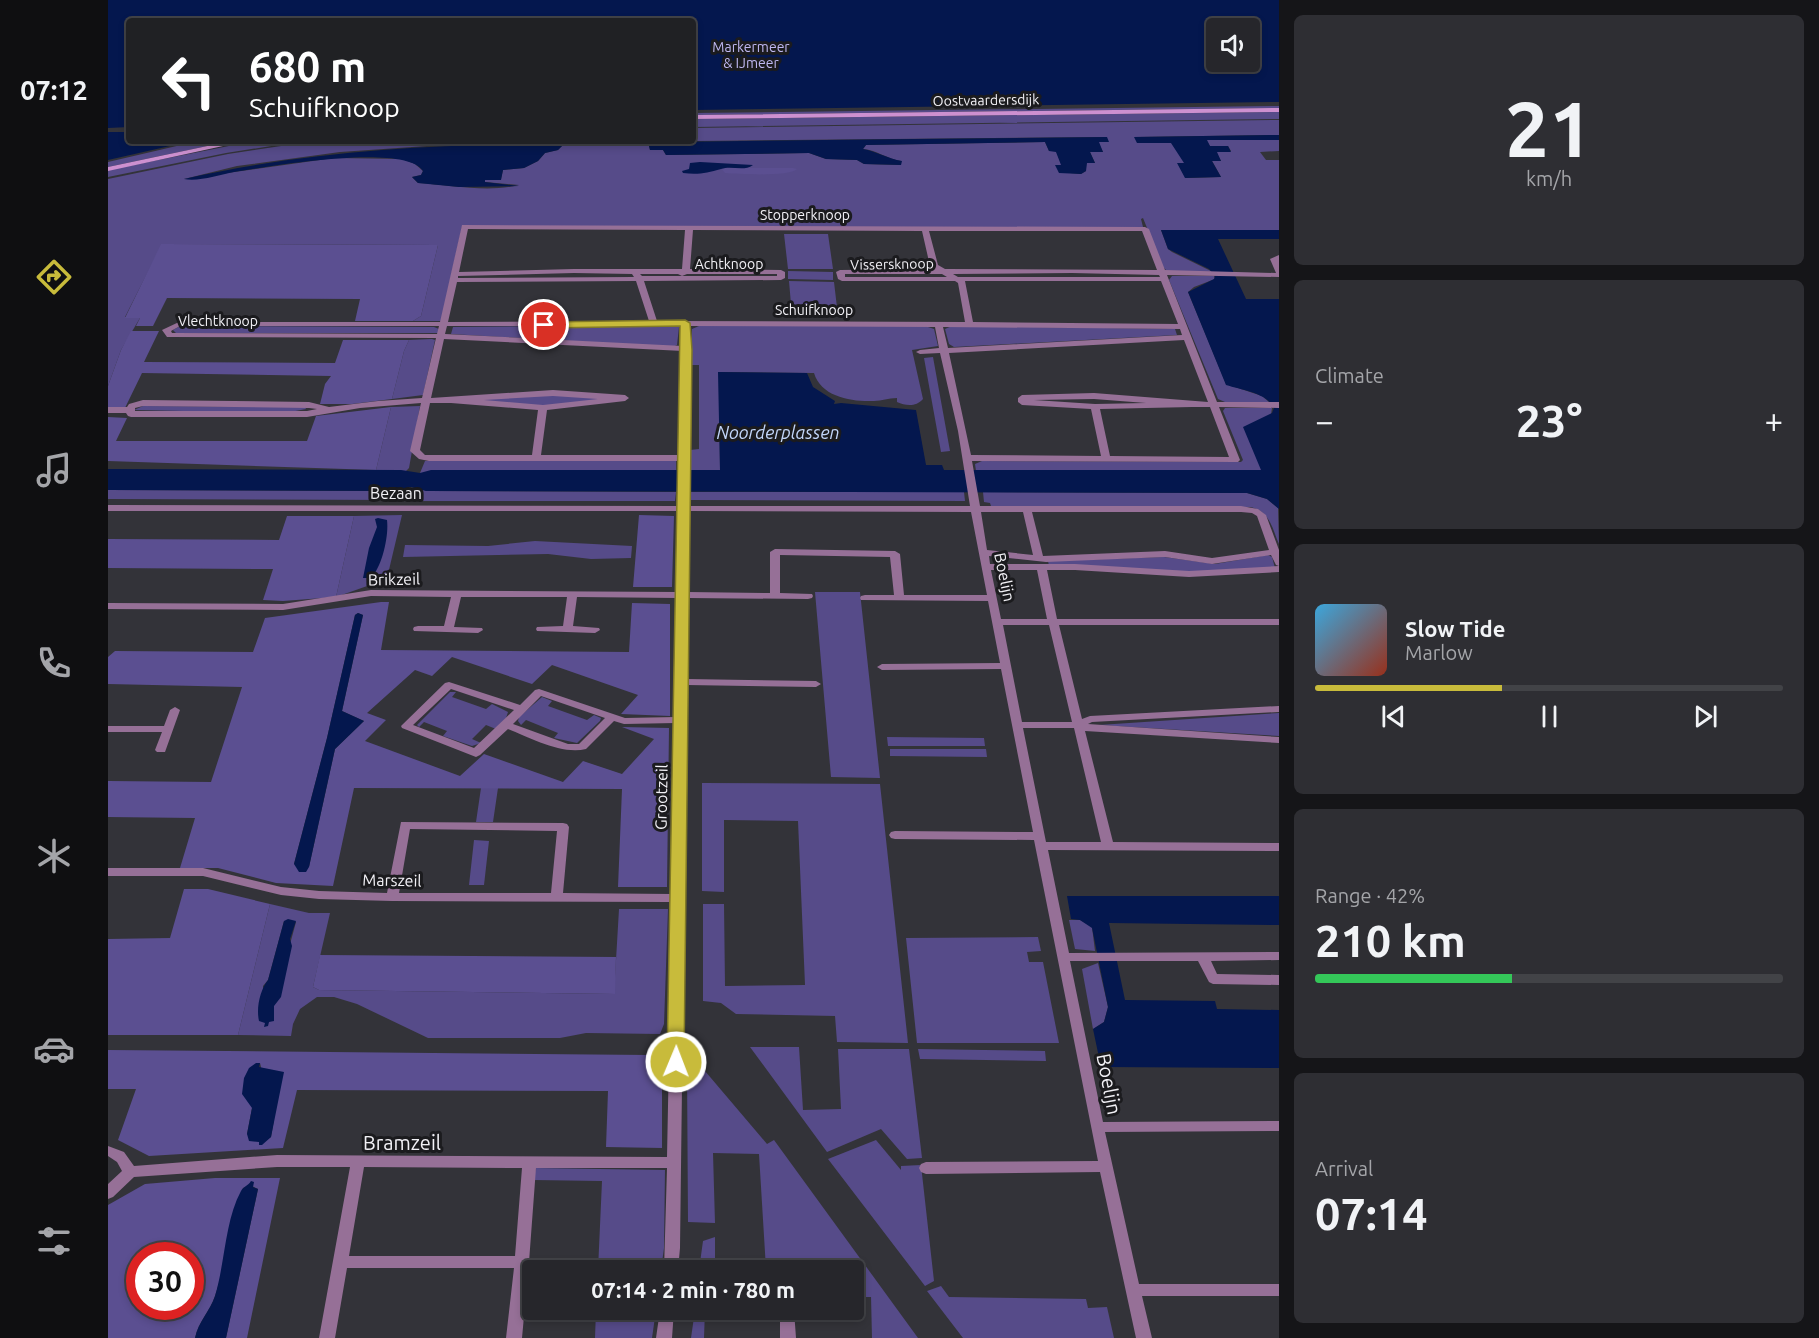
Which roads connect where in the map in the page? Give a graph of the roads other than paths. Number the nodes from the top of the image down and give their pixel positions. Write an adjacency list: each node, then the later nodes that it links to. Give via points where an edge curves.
1 (1279, 110): 2 (main road, Oostvaardersdijk)
2 (696, 117)
3 (228, 144): 4 (main road)
4 (108, 169)
5 (688, 228): 6 (street, Stopperknoop); 8 (street); 12 (street, Stopperknoop, via 465,227)
6 (925, 228): 9 (street, via 934,266); 14 (street, Stopperknoop, via 1145,229)
7 (1279, 257): 10 (street, via 1274,259)
8 (686, 271): 11 (street, Achtknoop); 15 (street); 15 (street, Achtknoop, via 781,272 781,278)
9 (942, 272): 13 (street); 13 (street, Vissersknoop, via 840,272 842,279); 14 (street, Vissersknoop)
10 (1279, 273): 14 (street)
11 (637, 275): 12 (street, Achtknoop); 15 (street, Achtknoop); 17 (street)
12 (454, 277): 20 (street)
13 (952, 277): 14 (street, Vissersknoop); 19 (street, via 962,282)
14 (1164, 277): 21 (street)
15 (677, 278)
16 (685, 323): 17 (street, Schuifknoop); 18 (street, Schuifknoop); 24 (street, Grootzeil)
17 (654, 324): 20 (street, Schuifknoop)
18 (938, 324): 19 (street, Schuifknoop); 25 (street, Boelijn)
19 (969, 324): 21 (street, Schuifknoop)
20 (443, 325): 22 (street); 22 (street, Vlechtknoop, via 179,324 166,330 171,335)
21 (1184, 327): 23 (street)
22 (442, 336): 24 (street); 27 (street)
23 (1188, 337): 25 (street); 30 (street)
24 (687, 350): 37 (street, Grootzeil)
25 (944, 351): 26 (street); 38 (street, Boelijn)
26 (920, 352)
27 (428, 400): 28 (street); 34 (street, via 307,414 131,414 130,410); 35 (street, via 416,451 423,457)
28 (451, 400): 33 (street); 33 (street, via 553,393 625,398)
29 (1192, 404): 30 (street); 32 (street); 32 (street, via 1094,396 1022,398 1022,402)
30 (1215, 405): 31 (street); 36 (street, via 1235,460)
31 (1276, 405)
32 (1095, 407): 36 (street)
33 (543, 408): 35 (street)
34 (108, 410)
35 (536, 459): 37 (street)
36 (1106, 459): 38 (street)
37 (684, 461): 39 (street, Grootzeil)
38 (967, 462): 40 (street, Boelijn)
39 (684, 503): 40 (street, Bezaan); 41 (street, Bezaan); 51 (street, Grootzeil)
40 (974, 503): 42 (street, Bezaan); 43 (street, Boelijn)
41 (108, 508)
42 (1027, 509): 44 (street, Bezaan, via 1255,510 1261,515); 45 (street)
43 (983, 552): 45 (street); 47 (street, Boelijn)
44 (1275, 552): 45 (street, via 1212,561 1165,554); 46 (street)
45 (1040, 563): 47 (street); 48 (street, via 1190,574); 59 (street)
46 (1279, 563)
47 (986, 567): 56 (street, Boelijn)
48 (1279, 569)
49 (456, 594): 50 (street, Brikzeil); 57 (street, Brikzeil, via 370,594 283,607); 61 (street)
50 (572, 595): 51 (street, Brikzeil); 64 (street)
51 (682, 595): 52 (street, Brikzeil); 69 (street, Grootzeil)
52 (775, 596): 53 (street, Brikzeil); 55 (street, via 775,552 895,554)
53 (808, 596)
54 (866, 598): 55 (street)
55 (899, 598): 56 (street)
56 (992, 598): 58 (street, Boelijn)
57 (109, 609)
58 (998, 622): 59 (street); 67 (street, Boelijn)
59 (1053, 622): 60 (street); 78 (street)
60 (1279, 622)
61 (448, 628): 63 (street); 65 (street)
62 (541, 628): 64 (street)
63 (418, 629)
64 (568, 629): 66 (street)
65 (478, 630)
66 (595, 630)
67 (1005, 666): 68 (street); 77 (street, Boelijn)
68 (882, 667)
69 (681, 682): 70 (street); 75 (street, Grootzeil)
70 (816, 684)
71 (521, 709): 74 (street, via 539,692); 76 (street); 76 (street, via 449,685 406,726 476,753)
72 (1279, 709): 78 (street, via 1090,719)
73 (175, 710): 80 (street)
74 (610, 718): 75 (street); 76 (street, via 582,747 567,747)
75 (680, 720): 90 (street, Grootzeil)
76 (506, 725)
77 (1017, 725): 78 (street); 84 (street, Boelijn)
78 (1078, 725): 81 (street, via 1091,729); 85 (street)
79 (108, 729): 80 (street)
80 (168, 729): 82 (street)
81 (1279, 740)
82 (160, 750)
83 (895, 835): 84 (street)
84 (1041, 841): 85 (street); 93 (street, Boelijn)
85 (1108, 847): 86 (street)
86 (1279, 847)
87 (108, 872): 88 (street, Marszeil, via 203,872 281,891)
88 (392, 897): 89 (street, Marszeil); 89 (street, via 405,825 563,826)
89 (557, 897): 90 (street, Marszeil)
90 (678, 898): 99 (street, Grootzeil)
91 (1202, 956): 92 (street); 93 (street); 94 (street, via 1213,979)
92 (1279, 956)
93 (1064, 957): 96 (street, Boelijn)
94 (1279, 980)
95 (1279, 1126): 96 (street)
96 (1097, 1127): 101 (street, Boelijn)
97 (108, 1151): 103 (street, via 118,1153)
98 (358, 1163): 100 (street, Bramzeil); 103 (street, Bramzeil, via 277,1161); 107 (street)
99 (674, 1163): 100 (street, Bramzeil); 106 (street, Grootzeil)
100 (529, 1164): 105 (street)
101 (1106, 1166): 102 (street); 109 (street, Boelijn)
102 (926, 1168)
103 (130, 1172): 104 (street)
104 (108, 1193)
105 (522, 1260)
106 (671, 1260)
107 (340, 1262): 108 (street); 113 (street)
108 (522, 1262): 114 (street)
109 (1132, 1290): 110 (street); 117 (street, Boelijn)
110 (1279, 1290)
111 (666, 1320): 115 (street)
112 (787, 1320): 116 (street)
113 (327, 1338)
114 (514, 1338)
115 (664, 1338)
116 (788, 1338)
117 (1144, 1338)

